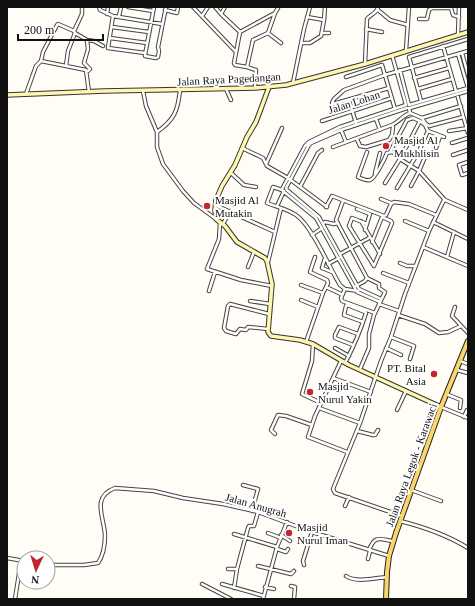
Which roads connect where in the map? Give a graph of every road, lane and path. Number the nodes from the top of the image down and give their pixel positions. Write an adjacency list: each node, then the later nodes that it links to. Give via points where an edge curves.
1 (82, 7): 37 (street)
2 (99, 7): 23 (street)
3 (108, 7): 23 (street)
4 (121, 7): 26 (street)
5 (128, 7): 6 (street)
6 (131, 7): 17 (street)
7 (154, 7): 21 (street)
8 (178, 7): 20 (street, via 177,13)
9 (193, 7): 27 (street)
10 (208, 7): 27 (street)
11 (215, 7): 24 (street)
12 (225, 7): 24 (street)
13 (310, 7): 29 (street)
14 (325, 7): 31 (street)
15 (410, 7): 34 (street)
16 (459, 7): 28 (street)
17 (142, 8): 21 (street)
18 (278, 8): 22 (street)
19 (378, 8): 34 (street, via 390,20); 36 (street, via 368,17)
20 (166, 9): 33 (street)
21 (153, 11): 32 (street)
22 (275, 13): 39 (street); 42 (street)
23 (107, 14): 25 (street)
24 (220, 14): 39 (street)
25 (113, 16): 26 (street); 35 (street)
26 (119, 16): 32 (street)
27 (202, 16): 57 (street)
28 (458, 17): 30 (street, via 453,15 451,8 432,8 427,19); 45 (street)
29 (307, 18): 31 (street); 51 (street)
30 (419, 19)
31 (324, 20): 43 (street)
32 (151, 22): 33 (street); 38 (street)
33 (162, 24): 56 (street, via 158,57 145,56)
34 (408, 25): 54 (street)
35 (112, 27): 38 (street); 46 (street)
36 (366, 29): 40 (street); 63 (street)
37 (75, 32): 47 (street); 62 (street, via 56,25); 64 (street)
38 (149, 32): 49 (street)
39 (240, 32): 57 (street)
40 (382, 32)
41 (468, 32): 45 (street, Jalan Raya Pagedangan)
42 (268, 33): 50 (street); 65 (street, via 253,40)
43 (322, 33): 44 (street); 51 (street, via 310,43)
44 (329, 33)
45 (458, 35): 54 (street, Jalan Raya Pagedangan)
46 (110, 38): 49 (street); 56 (street, via 108,48)
47 (87, 40): 52 (street); 68 (street, via 88,49 84,61 90,69)
48 (468, 40): 53 (street)
49 (147, 43): 56 (street)
50 (281, 43)
51 (301, 43): 75 (street)
52 (103, 46)
53 (443, 46): 61 (street); 66 (street, via 410,57 408,59)
54 (406, 50): 60 (street, Jalan Raya Pagedangan)
55 (468, 51): 58 (street)
56 (145, 53)
57 (236, 53): 65 (street, via 234,64)
58 (462, 53): 59 (street); 71 (street)
59 (458, 54): 61 (street); 81 (street)
60 (392, 55): 63 (street, Jalan Raya Pagedangan); 69 (street)
61 (446, 57): 66 (street); 67 (street)
62 (41, 61): 64 (street); 86 (street, via 36,66)
63 (365, 64): 75 (street, Jalan Raya Pagedangan)
64 (66, 66): 68 (street)
65 (247, 67): 77 (street, via 256,70)
66 (411, 67): 69 (street); 73 (street)
67 (449, 68): 73 (street); 74 (street)
68 (87, 71): 84 (street)
69 (398, 71): 70 (street); 92 (street)
70 (385, 74): 72 (street, via 382,65); 78 (street); 90 (street, via 344,90 332,103)
71 (468, 75)
72 (346, 77)
73 (414, 78): 80 (street)
74 (452, 79): 80 (street); 85 (street)
75 (293, 83): 76 (street, Jalan Raya Pagedangan)
76 (269, 87): 77 (street, Jalan Raya Pagedangan); 118 (street, via 256,122)
77 (255, 88): 79 (street, Jalan Raya Pagedangan)
78 (389, 88): 88 (street); 90 (street)
79 (226, 89): 82 (street, Jalan Raya Pagedangan); 89 (street)
80 (418, 89): 91 (street)
81 (468, 89): 85 (street)
82 (180, 90): 83 (street, Jalan Raya Pagedangan); 110 (street, via 176,111 167,125)
83 (143, 91): 84 (street, Jalan Raya Pagedangan); 110 (street, via 146,106)
84 (89, 92): 86 (street, Jalan Raya Pagedangan)
85 (456, 93): 91 (street); 92 (street); 93 (street)
86 (26, 94): 87 (street, Jalan Raya Pagedangan)
87 (7, 95)
88 (392, 98): 94 (street); 95 (street, Jalan Lohan)
89 (231, 100)
90 (349, 100): 95 (street)
91 (421, 101): 92 (street)
92 (408, 106): 94 (street); 96 (street); 99 (street)
93 (461, 106): 97 (street); 98 (street)
94 (395, 109): 102 (street)
95 (352, 111): 100 (street, Jalan Lohan); 102 (street)
96 (410, 113): 98 (street); 103 (street)
97 (463, 116): 98 (street, via 429,126); 105 (street)
98 (422, 118)
99 (376, 119): 102 (street); 107 (street)
100 (322, 121)
101 (420, 121): 108 (street); 124 (street, via 413,118 407,120); 128 (street)
102 (356, 124): 106 (street); 136 (street, via 306,143)
103 (392, 125): 107 (street); 115 (street, via 394,127 389,140 366,147 360,146)
104 (282, 128): 130 (street)
105 (467, 128): 109 (street); 111 (street)
106 (341, 130): 116 (street); 136 (street, via 310,144)
107 (380, 130): 115 (street)
108 (428, 131): 112 (street); 131 (street)
109 (449, 131)
110 (157, 132): 154 (street, via 157,147 163,164 182,191)
111 (468, 133)
112 (440, 136): 113 (street); 120 (street)
113 (444, 137)
114 (468, 138): 117 (street)
115 (357, 139): 116 (street)
116 (346, 142): 119 (street)
117 (452, 143)
118 (242, 148): 130 (street, via 264,158); 133 (street)
119 (333, 148)
120 (436, 148)
121 (322, 150): 140 (street)
122 (468, 150): 126 (street)
123 (367, 152): 135 (street, via 358,176 372,180)
124 (390, 152): 128 (street); 135 (street, via 387,153)
125 (380, 153): 135 (street)
126 (453, 155)
127 (425, 157): 132 (street)
128 (400, 158): 131 (street); 137 (street)
129 (468, 162): 134 (street, via 459,165 462,175)
130 (266, 164): 136 (street)
131 (411, 166): 132 (street); 141 (street)
132 (419, 171): 138 (street); 144 (street)
133 (230, 173): 139 (street, via 244,185); 147 (street)
134 (468, 173)
135 (375, 176)
136 (289, 179): 140 (street); 142 (street); 161 (street, via 286,189 314,212)
137 (385, 183)
138 (412, 186)
139 (256, 187)
140 (300, 187): 145 (street, via 327,207 332,196)
141 (397, 188)
142 (283, 191): 148 (street); 148 (street, via 273,187 267,202); 161 (street, via 312,213)
143 (381, 199): 146 (street)
144 (444, 200): 151 (street); 153 (street)
145 (343, 201): 146 (street, via 384,216); 158 (street, via 336,219)
146 (391, 203): 153 (street, via 409,204)
147 (215, 205): 152 (street); 154 (street)
148 (278, 206): 149 (street)
149 (281, 208): 163 (street); 166 (street, via 297,216)
150 (357, 209): 160 (street, via 370,214)
151 (468, 210)
152 (230, 211): 159 (street); 163 (street)
153 (436, 215): 157 (street)
154 (216, 219): 159 (street)
155 (361, 221): 160 (street); 162 (street); 170 (street, via 352,218 350,223)
156 (405, 221): 164 (street)
157 (433, 222): 164 (street); 165 (street)
158 (338, 223): 161 (street, via 325,222); 171 (street)
159 (222, 224): 173 (street, via 237,242); 186 (street, via 219,239 207,268)
160 (367, 224): 162 (street)
161 (323, 226): 166 (street); 174 (street)
162 (365, 230): 167 (street)
163 (276, 232): 181 (street)
164 (429, 232): 172 (street)
165 (454, 232): 168 (street); 177 (street)
166 (312, 235): 178 (street)
167 (369, 238): 169 (street); 170 (street)
168 (468, 239)
169 (372, 242): 175 (street); 175 (street, via 382,217 391,221)
170 (360, 243): 171 (street); 175 (street, via 374,266)
171 (351, 248): 174 (street); 189 (street)
172 (423, 248): 177 (street); 183 (street)
173 (254, 252): 181 (street, via 265,258); 185 (street)
174 (339, 254): 179 (street); 194 (street)
175 (380, 255)
176 (315, 257): 193 (street, via 310,272 327,280)
177 (447, 257): 184 (street)
178 (325, 258): 182 (street); 187 (street, via 322,268)
179 (339, 258): 182 (street); 194 (street)
180 (400, 263): 183 (street)
181 (268, 264): 192 (street)
182 (328, 264): 187 (street)
183 (416, 266): 190 (street)
184 (468, 266)
185 (248, 267)
186 (215, 272): 192 (street); 196 (street)
187 (332, 273): 195 (street)
188 (383, 273): 190 (street)
189 (367, 278): 194 (street); 202 (street, via 379,284 380,289 385,291)
190 (409, 283): 206 (street)
191 (301, 284): 198 (street)
192 (272, 286): 203 (street)
193 (326, 287): 198 (street); 199 (street)
194 (356, 287): 197 (street)
195 (345, 289): 197 (street); 207 (street, via 342,300)
196 (209, 291)
197 (359, 291): 202 (street)
198 (323, 293): 204 (street)
199 (341, 294)
200 (300, 300): 204 (street)
201 (250, 301): 203 (street)
202 (380, 301): 206 (street); 207 (street)
203 (270, 304): 208 (street)
204 (318, 307): 217 (street)
205 (455, 307): 211 (street, via 452,316)
206 (399, 311): 209 (street)
207 (375, 313): 228 (street, via 369,334 369,348)
208 (269, 314): 212 (street); 212 (street, via 230,304 224,328 236,334 240,329 246,330 248,327)
209 (398, 315): 211 (street, via 425,324 439,333); 215 (street)
210 (363, 322): 210 (street, via 344,315 346,306 365,312); 214 (street)
211 (461, 326): 213 (street)
212 (268, 329): 217 (street, via 271,336)
213 (468, 333)
214 (358, 334): 219 (street); 219 (street, via 339,327 335,335 335,338)
215 (391, 337): 221 (street); 224 (street, via 414,346)
216 (468, 341): 225 (main road, Jalan Raya Legok - Karawaci)
217 (306, 342): 218 (street)
218 (313, 344): 226 (street); 236 (street, via 312,361 302,394)
219 (353, 345): 223 (street)
220 (335, 348): 223 (street)
221 (386, 348): 222 (street); 231 (street)
222 (401, 355)
223 (349, 356): 226 (street)
224 (410, 359)
225 (460, 361): 227 (street); 229 (main road, Jalan Raya Legok - Karawaci)
226 (343, 362): 228 (street); 232 (street)
227 (468, 364)
228 (360, 369): 231 (street)
229 (456, 370): 230 (street); 235 (main road, Jalan Raya Legok - Karawaci)
230 (468, 373)
231 (376, 377): 233 (street); 234 (street)
232 (333, 378): 234 (street); 236 (street)
233 (406, 390): 237 (street); 240 (street)
234 (371, 392): 244 (street)
235 (446, 394): 237 (main road, Jalan Raya Legok - Karawaci); 239 (street, via 461,400)
236 (321, 403): 238 (street)
237 (441, 407): 242 (street); 251 (main road, Jalan Raya Legok - Karawaci)
238 (319, 408): 244 (street); 245 (street)
239 (460, 408)
240 (397, 410)
241 (467, 410): 242 (street)
242 (464, 417): 243 (street)
243 (468, 418)
244 (360, 423): 247 (street)
245 (312, 425): 248 (street, via 278,415 271,430); 249 (street, via 309,438)
246 (378, 430): 247 (street, via 375,435)
247 (357, 431): 249 (street)
248 (275, 434)
249 (348, 452): 252 (street, via 333,489 335,493)
250 (243, 485): 255 (street, via 258,489)
251 (411, 490): 253 (street); 257 (main road, Jalan Raya Legok - Karawaci)
252 (349, 498): 254 (street); 257 (street)
253 (441, 501)
254 (345, 506)
255 (252, 511): 256 (street, Jalan Anugrah); 273 (street, Jalan Anugrah, via 154,491 115,488 101,501 105,534 98,563)
256 (258, 512): 259 (street, Jalan Anugrah); 264 (street, via 254,526 248,527)
257 (402, 516): 258 (main road, Jalan Raya Legok - Karawaci)
258 (400, 520): 266 (main road, Jalan Raya Legok - Karawaci); 268 (street, via 457,541)
259 (287, 522): 260 (street, Jalan Anugrah); 263 (street)
260 (312, 532): 270 (street, Jalan Anugrah); 274 (street)
261 (268, 533): 263 (street)
262 (234, 534): 264 (street)
263 (281, 536): 265 (street); 267 (street)
264 (245, 537): 267 (street); 277 (street)
265 (290, 541)
266 (393, 541): 270 (street, via 376,539 372,541); 271 (main road, Jalan Raya Legok - Karawaci)
267 (277, 548): 269 (street, via 286,552); 278 (street)
268 (468, 548)
269 (288, 549)
270 (370, 550): 271 (street, Jalan Anugrah); 272 (street)
271 (389, 556): 281 (main road, Jalan Raya Legok - Karawaci)
272 (368, 559)
273 (56, 565)
274 (304, 565)
275 (258, 566): 278 (street)
276 (228, 569): 277 (street)
277 (237, 570): 286 (street)
278 (271, 570): 279 (street, via 291,574); 285 (street)
279 (294, 571)
280 (346, 576): 281 (street, via 361,580)
281 (386, 577): 291 (main road, Jalan Raya Legok - Karawaci)
282 (202, 584): 289 (street)
283 (222, 584): 286 (street)
284 (291, 586): 290 (street, via 295,587)
285 (265, 587): 287 (street); 288 (street)
286 (234, 588): 288 (street)
287 (274, 589)
288 (263, 598)
289 (231, 599)
290 (294, 599)
291 (386, 599)

